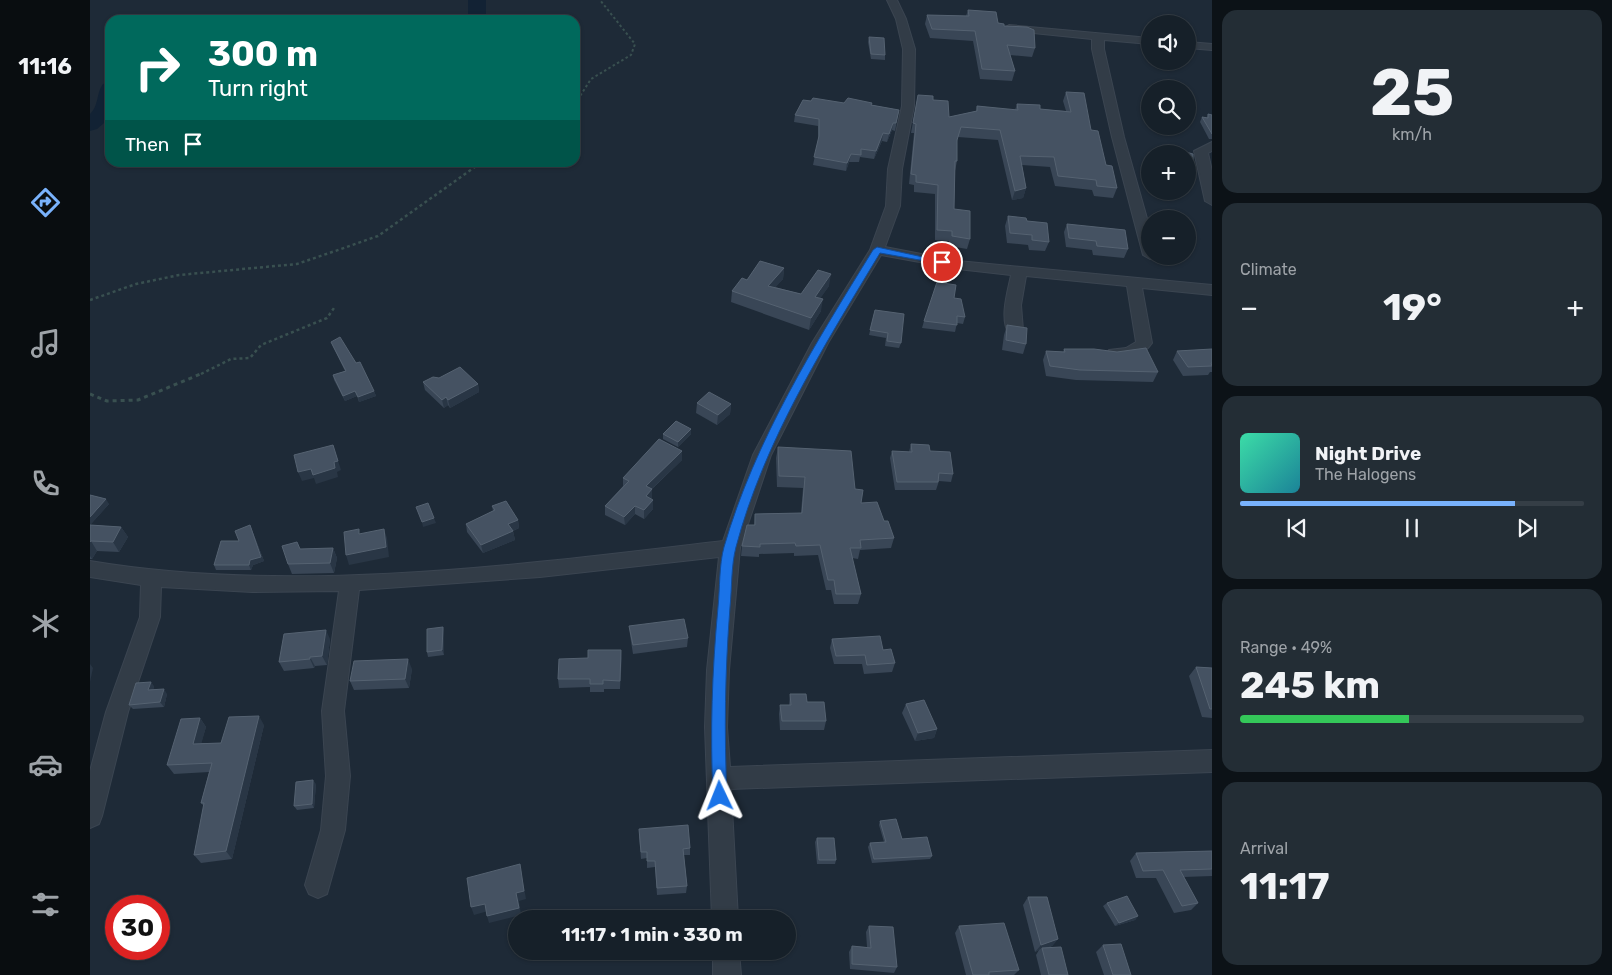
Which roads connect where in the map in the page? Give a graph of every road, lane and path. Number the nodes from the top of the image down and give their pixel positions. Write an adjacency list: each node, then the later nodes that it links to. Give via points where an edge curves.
1 (600, 0): 8 (path, via 635,44 631,55 591,79)
2 (892, 0): 13 (street, via 901,18 909,49 908,106 895,169 893,206)
3 (1004, 27): 4 (street)
4 (1098, 37): 5 (street); 12 (street, via 1118,137)
5 (1141, 41)
6 (1196, 46): 7 (street)
7 (1212, 47)
8 (580, 96)
9 (1212, 146): 11 (street, via 1201,151)
10 (475, 167): 19 (path, via 378,236 341,249 297,264 179,275 136,284)
11 (1212, 201)
12 (1141, 223)
13 (877, 250): 15 (street, via 958,265); 24 (street, via 820,343 762,455)
14 (1152, 265): 17 (street)
15 (1019, 270): 16 (street); 21 (street, via 1013,305)
16 (1135, 281): 17 (street); 22 (street, via 1144,343 1139,349 1124,354)
17 (1157, 283): 18 (street)
18 (1212, 290)
19 (90, 300)
20 (334, 308): 23 (path, via 327,318 261,345 250,358 231,359 192,379 138,400 107,401)
21 (1015, 330)
22 (1098, 354)
23 (90, 394)
24 (730, 548): 27 (street, via 593,565); 29 (street, via 718,670 716,727)
25 (90, 569): 26 (street)
26 (151, 579): 27 (street, via 278,585); 30 (street, via 150,617 117,712)
27 (350, 582): 31 (street, via 333,711 338,776 333,830)
28 (1212, 761): 29 (street)
29 (719, 778): 32 (street)
30 (90, 816)
31 (318, 885)
32 (725, 910)
33 (726, 960): 34 (street)
34 (727, 975)

